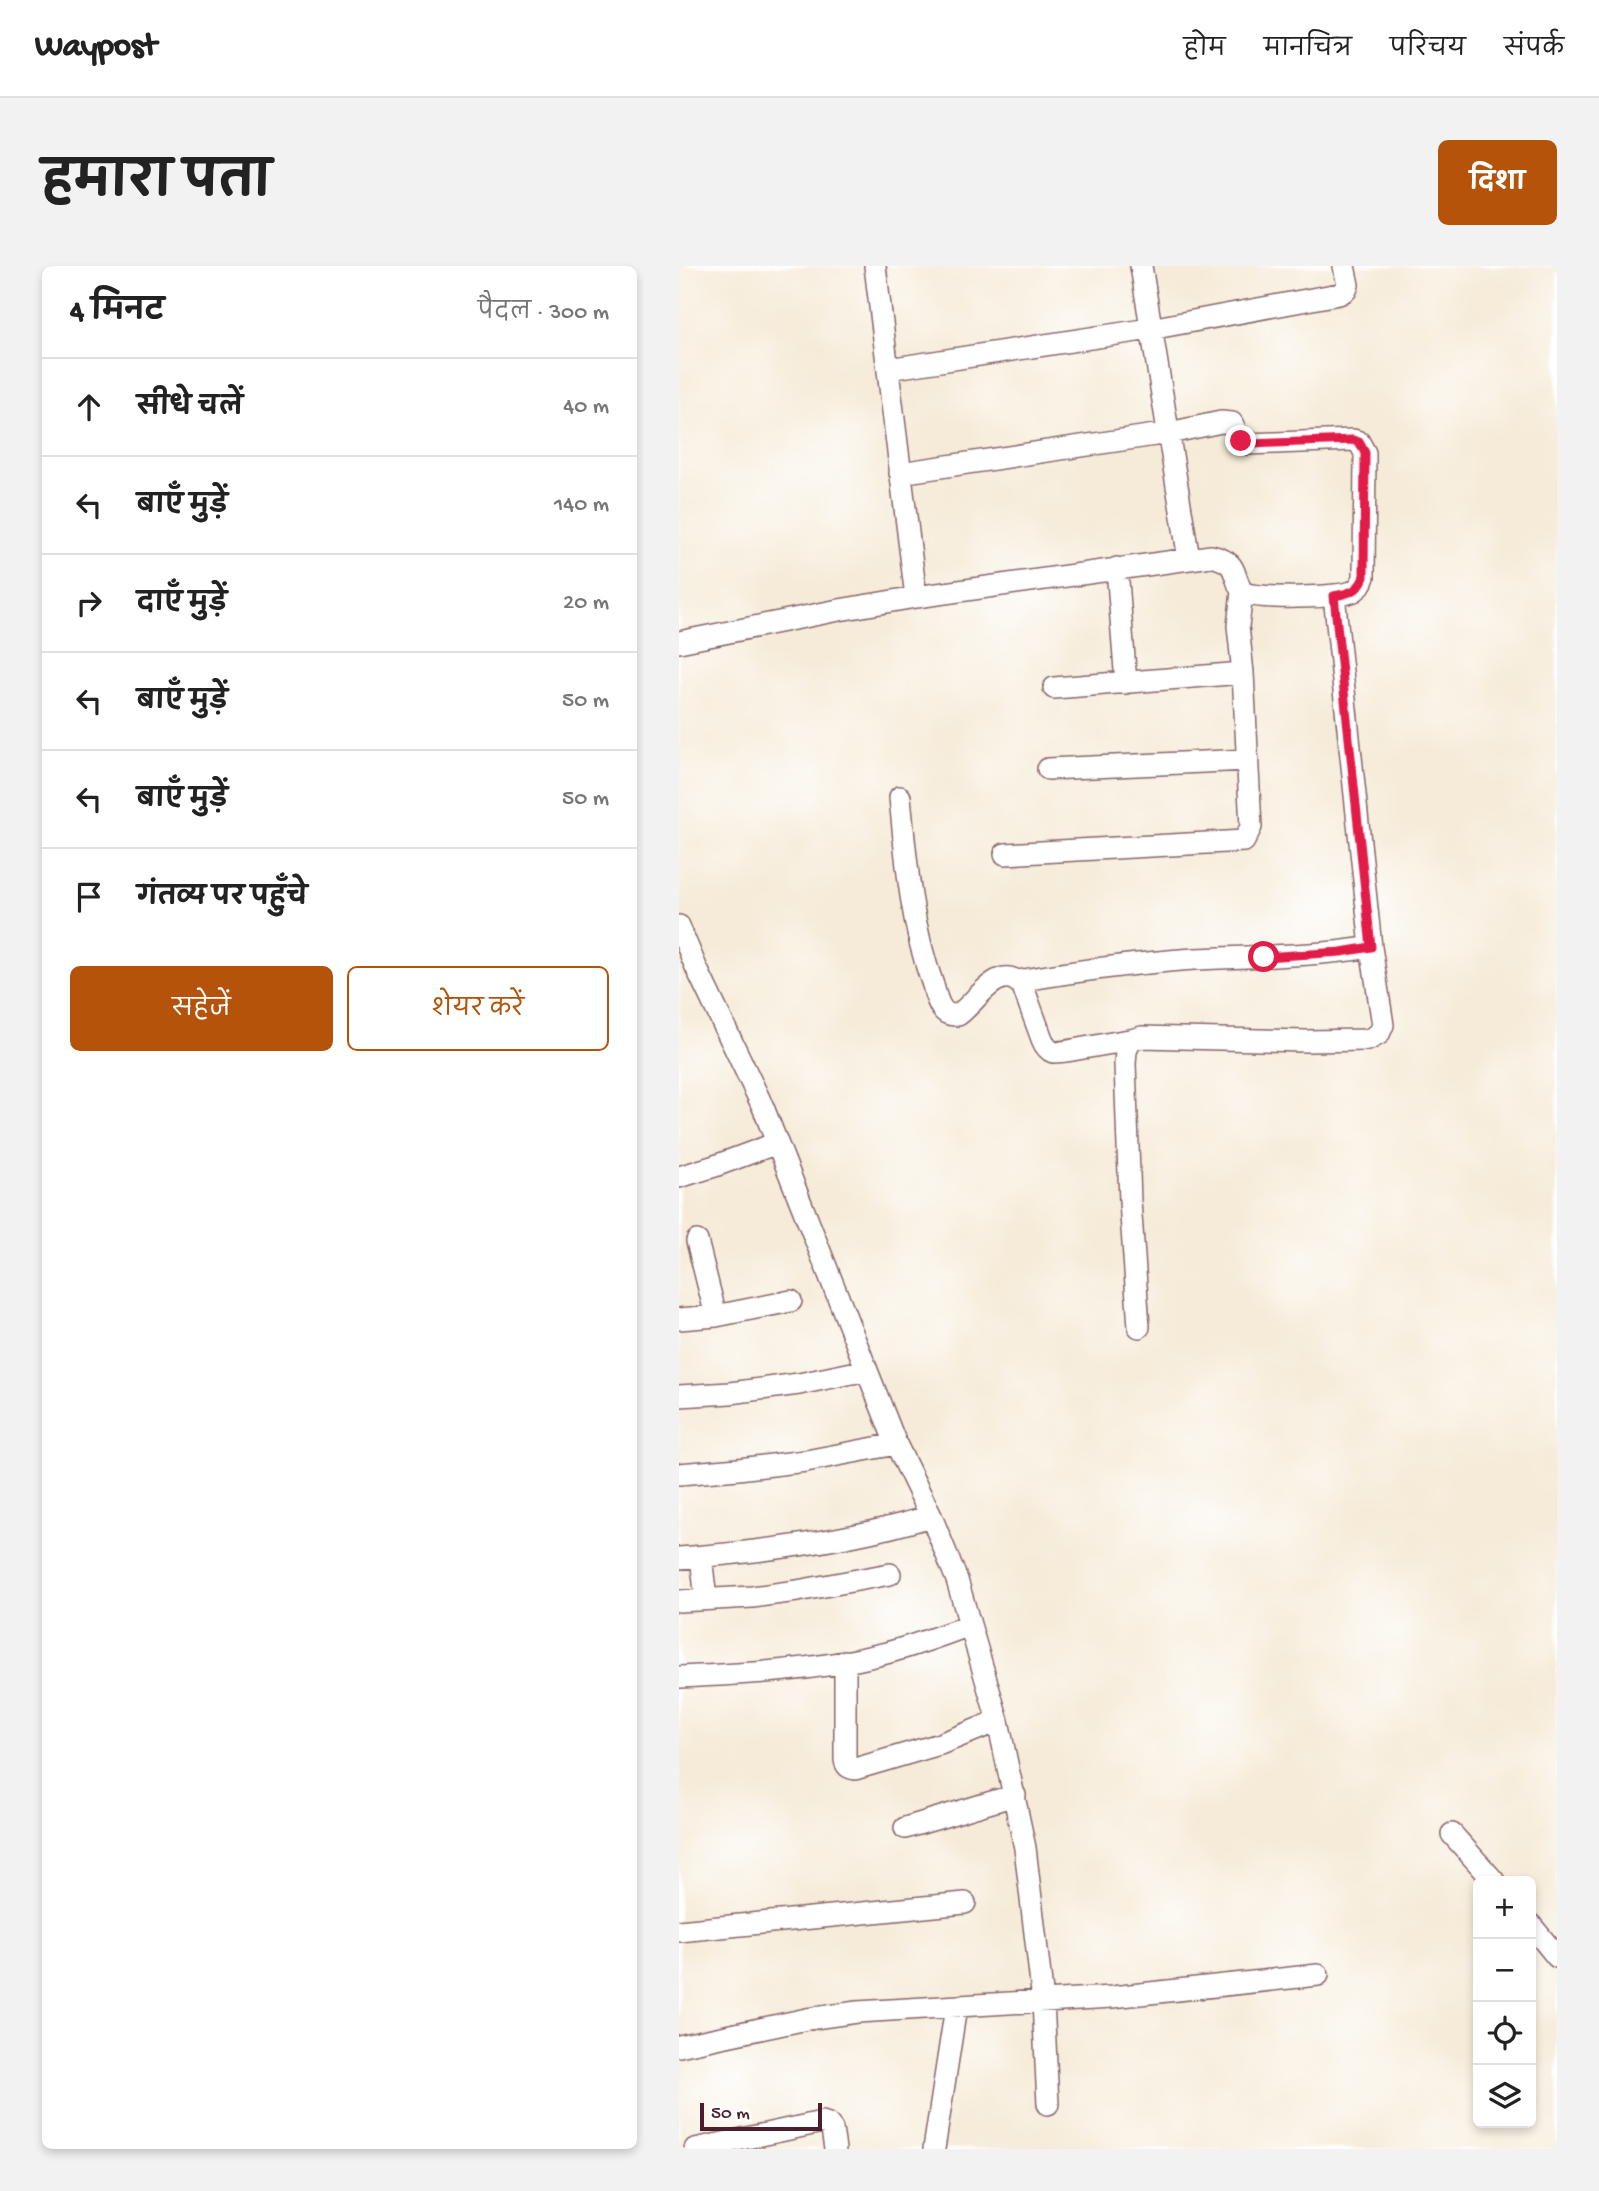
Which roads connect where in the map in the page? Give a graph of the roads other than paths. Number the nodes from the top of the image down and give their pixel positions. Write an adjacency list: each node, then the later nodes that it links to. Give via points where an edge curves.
1 (875, 266): 5 (street)
2 (1141, 266): 4 (street)
3 (1344, 266): 4 (street, via 1349,285 1339,294)
4 (1150, 329): 5 (street); 6 (street)
5 (888, 369): 7 (street)
6 (1169, 433): 7 (street); 8 (street); 11 (street, via 1227,422 1246,444 1359,442 1365,453 1364,577 1353,592)
7 (900, 473): 12 (street)
8 (1189, 559): 9 (street); 10 (street, via 1211,556 1226,560 1234,568)
9 (1117, 568): 12 (street); 15 (street)
10 (1242, 592): 11 (street, via 1255,597); 14 (street, via 1238,626)
11 (1334, 596): 22 (street)
12 (916, 597): 13 (street)
13 (679, 642)
14 (1243, 673): 15 (street); 17 (street)
15 (1126, 682): 16 (street)
16 (1054, 688)
17 (1248, 760): 18 (street); 20 (street, via 1251,828 1244,841)
18 (1048, 769)
19 (900, 797): 23 (street, via 916,928 943,1010 958,1015 995,980)
20 (1005, 854)
21 (679, 928): 25 (street)
22 (1371, 947): 23 (street, via 1135,964); 24 (street, via 1383,1025 1369,1040)
23 (1018, 981): 24 (street, via 1042,1039 1053,1052)
24 (1131, 1040): 31 (street, via 1125,1064)
25 (776, 1143): 26 (street); 32 (street)
26 (679, 1177)
27 (697, 1241): 29 (street)
28 (791, 1301): 29 (street)
29 (716, 1316): 30 (street)
30 (679, 1319)
31 (1139, 1327)
32 (867, 1370): 33 (street, via 799,1384); 34 (street)
33 (679, 1396)
34 (896, 1444): 35 (street, via 806,1461); 36 (street)
35 (679, 1474)
36 (931, 1516): 37 (street, via 849,1537); 42 (street)
37 (701, 1557): 38 (street); 40 (street)
38 (679, 1558)
39 (890, 1574): 40 (street, via 797,1591)
40 (706, 1599): 41 (street)
41 (679, 1601)
42 (970, 1625): 43 (street, via 877,1656); 45 (street)
43 (845, 1661): 44 (street, via 790,1670); 45 (street, via 845,1759 851,1769 940,1744)
44 (679, 1677)
45 (998, 1721): 46 (street)
46 (1015, 1795): 47 (street); 55 (street)
47 (905, 1828)
48 (1452, 1834): 49 (street)
49 (1490, 1876)
50 (965, 1903): 51 (street)
51 (679, 1931)
52 (1536, 1931): 53 (street)
53 (1557, 1957)
54 (1318, 1975): 55 (street)
55 (1043, 2001): 56 (street); 58 (street)
56 (956, 2007): 57 (street, via 807,2019); 61 (street)
57 (679, 2046)
58 (1048, 2104)
59 (695, 2149): 60 (street, via 822,2122 832,2129)
60 (835, 2149)
61 (934, 2149)

